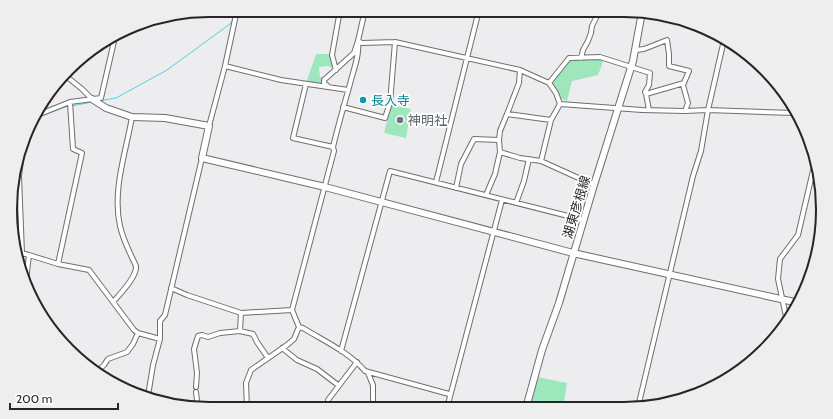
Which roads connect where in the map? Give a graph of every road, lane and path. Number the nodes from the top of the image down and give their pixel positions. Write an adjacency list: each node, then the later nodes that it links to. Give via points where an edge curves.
1 (235, 17): 14 (street)
2 (339, 17): 16 (street, via 332,55)
3 (363, 17): 7 (street)
4 (477, 17): 12 (street)
5 (596, 17): 13 (street)
6 (641, 18): 11 (street, 湖東彦根線)
7 (358, 41): 8 (street); 16 (street, via 354,53); 23 (street, via 359,48)
8 (396, 42): 12 (street); 28 (street, via 390,103 385,118)
9 (113, 43): 25 (street, via 101,98)
10 (723, 45): 31 (street)
11 (636, 50): 15 (street, 湖東彦根線); 20 (street, via 667,40 669,66 689,71)
12 (467, 58): 17 (street); 46 (street)
13 (581, 58): 15 (street, via 600,57); 19 (street, via 569,58)
14 (224, 66): 21 (street); 38 (street)
15 (631, 68): 24 (street, via 650,73); 29 (street, 湖東彦根線)
16 (336, 70): 22 (street, via 324,80)
17 (520, 70): 19 (street); 35 (street, via 519,83)
18 (69, 78): 25 (street)
19 (549, 83): 27 (street)
20 (684, 83): 24 (street); 32 (street, via 688,103)
21 (306, 84): 22 (street); 40 (street, via 293,138)
22 (329, 87): 23 (street)
23 (348, 90): 28 (street)
24 (646, 94): 30 (street)
25 (92, 99): 26 (street); 36 (street, via 117,113)
26 (70, 104): 33 (street); 61 (street, via 73,149 82,153)
27 (560, 104): 29 (street); 37 (street)
28 (343, 107): 40 (street)
29 (618, 108): 30 (street); 48 (street, 湖東彦根線)
30 (649, 110): 32 (street)
31 (708, 110): 32 (street); 34 (street); 63 (street, via 701,152)
32 (685, 111)
33 (43, 113)
34 (790, 113)
35 (507, 114): 37 (street); 39 (street)
36 (132, 117): 38 (street, via 165,118); 67 (street, via 120,177 118,215 136,270)
37 (551, 120): 44 (street)
38 (209, 126): 42 (street)
39 (499, 140): 41 (street); 50 (street, via 474,139 461,164)
40 (333, 147): 49 (street)
41 (500, 152): 43 (street); 51 (street, via 495,174)
42 (202, 158): 49 (street); 64 (street)
43 (529, 160): 44 (street); 54 (street)
44 (541, 161): 48 (street)
45 (812, 174): 65 (street, via 798,235 780,259 778,279)
46 (436, 182): 50 (street); 53 (street, via 390,171)
47 (19, 184): 57 (street)
48 (594, 185): 55 (street, 湖東彦根線)
49 (324, 188): 53 (street); 68 (street)
50 (456, 188): 51 (street)
51 (486, 195): 52 (street)
52 (502, 200): 54 (street); 56 (street)
53 (382, 202): 56 (street); 76 (street)
54 (516, 203): 55 (street)
55 (584, 220): 58 (street, 湖東彦根線)
56 (493, 232): 58 (street); 85 (street)
57 (19, 235)
58 (573, 253): 63 (street); 92 (street, 湖東彦根線)
59 (23, 254): 60 (street)
60 (29, 255): 61 (street); 62 (street)
61 (58, 264): 67 (street, via 89,270)
62 (27, 271)
63 (670, 275): 65 (street); 86 (street)
64 (171, 288): 69 (street); 74 (street, via 165,315 160,321)
65 (782, 299): 66 (street); 70 (street)
66 (792, 301)
67 (113, 302): 73 (street)
68 (292, 310): 69 (street); 71 (street)
69 (241, 313): 72 (street)
70 (785, 314)
71 (299, 327): 75 (street, via 294,339); 76 (street)
72 (240, 331): 77 (street, via 253,334); 82 (street, via 220,332 208,337 198,336 194,349)
73 (138, 333): 74 (street); 79 (street, via 127,352 108,360)
74 (160, 339): 83 (street)
75 (282, 348): 77 (street); 81 (street)
76 (341, 351): 78 (street)
77 (268, 358): 88 (street, via 251,370 247,377)
78 (357, 362): 80 (street); 81 (street)
79 (101, 369)
80 (368, 373): 85 (street); 90 (street, via 373,385)
81 (338, 385): 89 (street)
82 (196, 387)
83 (149, 392)
84 (196, 392): 87 (street)
85 (450, 394): 91 (street)
86 (639, 401)
87 (197, 402)
88 (247, 402)
89 (328, 402)
90 (373, 402)
91 (448, 402)
92 (528, 402)

